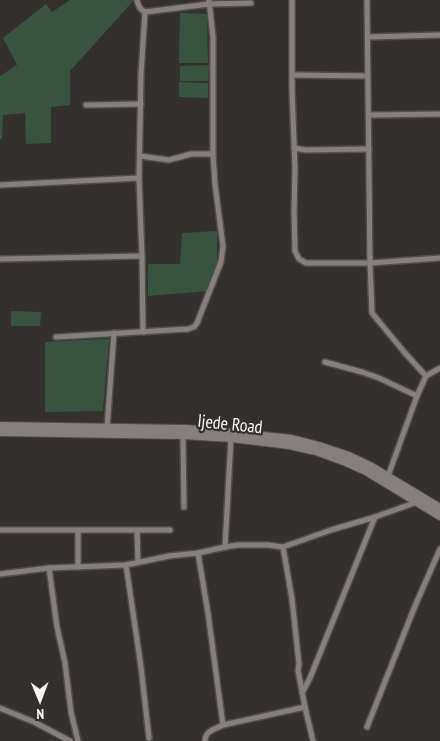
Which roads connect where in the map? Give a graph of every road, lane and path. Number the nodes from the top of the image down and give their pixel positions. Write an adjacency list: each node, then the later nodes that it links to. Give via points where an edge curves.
1 (137, 0): 6 (street)
2 (292, 0): 9 (street)
3 (367, 0): 8 (street)
4 (209, 2): 5 (street); 6 (street); 17 (street, via 213,37)
5 (251, 3)
6 (145, 12): 12 (street)
7 (440, 35): 8 (street)
8 (368, 37): 10 (street)
9 (293, 75): 10 (street); 15 (street)
10 (368, 76): 14 (street)
11 (86, 104): 12 (street)
12 (141, 104): 18 (street)
13 (440, 114): 14 (street)
14 (369, 115): 16 (street)
15 (294, 148): 16 (street); 24 (street, via 295,251 298,259 306,263)
16 (369, 149): 24 (street)
17 (213, 154): 18 (street, via 191,154 169,160); 25 (street, via 223,246 214,282 194,327)
18 (140, 156): 19 (street)
19 (139, 178): 20 (street); 21 (street)
20 (0, 185)
21 (142, 256): 23 (street); 25 (street)
22 (440, 258): 24 (street)
23 (0, 259)
24 (370, 263): 30 (street, via 372,312)
25 (143, 332): 26 (street)
26 (114, 333): 27 (street); 33 (street)
27 (56, 337)
28 (325, 362): 31 (street, via 370,375)
29 (440, 368): 30 (street)
30 (426, 376): 31 (street)
31 (417, 396): 38 (street)
32 (0, 426): 33 (main road, Ijede Road)
33 (107, 428): 34 (main road, Ijede Road)
34 (142, 431): 35 (main road, Ijede Road); 36 (main road, Ijede Road); 38 (main road, Ijede Road, via 216,431 292,439 349,456)
35 (0, 432)
36 (183, 435): 37 (main road, Ijede Road); 40 (street)
37 (231, 438): 39 (main road, Ijede Road, via 316,451 366,471); 48 (street)
38 (388, 476): 41 (main road, Ijede Road)
39 (418, 502): 42 (main road, Ijede Road); 43 (street)
40 (184, 507)
41 (440, 508)
42 (440, 516)
43 (375, 517): 49 (street); 57 (street)
44 (0, 530): 45 (street)
45 (78, 530): 46 (street); 54 (street)
46 (137, 530): 47 (street); 52 (street)
47 (170, 530)
48 (225, 547): 49 (street); 51 (street)
49 (284, 547): 57 (street)
50 (440, 549): 61 (street)
51 (198, 553): 52 (street); 60 (street)
52 (138, 562): 53 (street)
53 (126, 565): 54 (street); 62 (street)
54 (78, 567): 55 (street)
55 (49, 568): 56 (street); 64 (street)
56 (0, 574)
57 (302, 693): 58 (street)
58 (305, 707): 60 (street); 66 (street)
59 (0, 708): 63 (street)
60 (223, 725): 65 (street, via 209,732)
61 (367, 727)
62 (149, 738)
63 (65, 740)
64 (78, 741)
65 (205, 741)
66 (313, 741)

